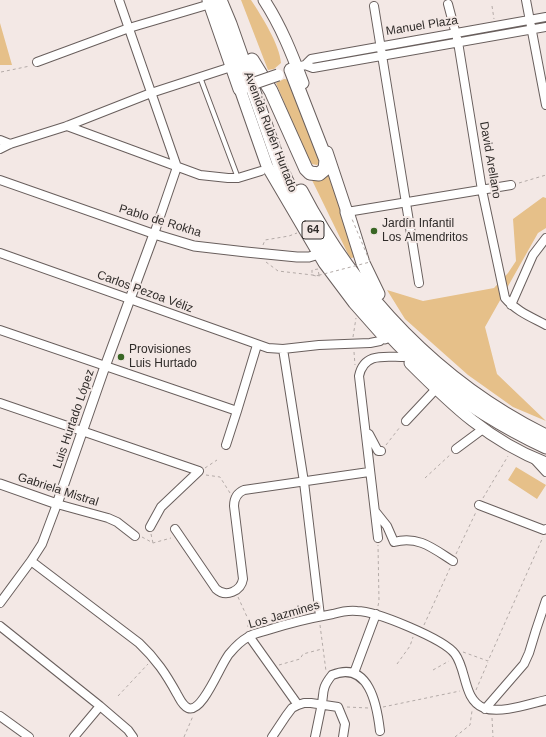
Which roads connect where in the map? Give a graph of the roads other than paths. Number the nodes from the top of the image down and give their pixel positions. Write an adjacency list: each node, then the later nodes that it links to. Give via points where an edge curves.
1 (119, 0): 13 (street)
2 (220, 0): 65 (highway, Avenida Rubén Hurtado / 64, via 283,172 324,250 361,299 407,352 441,383 480,411)
3 (230, 0): 19 (highway, Avenida Rubén Hurtado / 64)
4 (255, 0): 21 (main road)
5 (264, 0): 21 (main road, via 281,29)
6 (526, 0): 11 (street)
7 (208, 2): 13 (street); 24 (highway)
8 (448, 4): 15 (street, David Arellano)
9 (374, 6): 17 (street)
10 (546, 17): 11 (street, Manuel Plaza)
11 (530, 20): 14 (street); 15 (street, Manuel Plaza)
12 (546, 27): 14 (street, Manuel Plaza)
13 (129, 28): 20 (street); 25 (street)
14 (533, 29): 16 (street, Manuel Plaza); 26 (street)
15 (456, 34): 16 (street, David Arellano); 17 (street, Manuel Plaza)
16 (458, 42): 18 (street, Manuel Plaza); 36 (street, David Arellano)
17 (380, 46): 18 (street); 21 (street, Manuel Plaza, via 311,59)
18 (382, 55): 21 (street, Manuel Plaza, via 313,68); 37 (street)
19 (252, 60): 21 (highway, via 269,87 306,169 310,173 319,174 325,168 326,160); 48 (highway, Avenida Rubén Hurtado / 64, via 286,157 311,210 344,261)
20 (37, 62)
21 (298, 67): 24 (main road, Manuel Plaza, bridge); 38 (main road)
22 (228, 68): 23 (street)
23 (200, 77): 25 (street); 33 (lane)
24 (245, 87): 42 (main road, via 267,166)
25 (151, 93): 27 (street); 31 (street)
26 (546, 105)
27 (67, 126): 29 (street); 31 (street)
28 (0, 140): 29 (street)
29 (10, 144): 30 (street)
30 (0, 149)
31 (177, 168): 33 (street, via 208,177); 39 (street)
32 (261, 171): 33 (street)
33 (238, 178)
34 (0, 180): 39 (street, Pablo de Rokha)
35 (510, 185): 36 (street)
36 (482, 190): 37 (street); 45 (street, David Arellano, via 505,298)
37 (406, 203): 38 (street); 43 (street)
38 (350, 215): 48 (highway, via 357,246 372,285)
39 (154, 234): 42 (street, Pablo de Rokha, via 194,246 309,257); 44 (street, Luis Hurtado López)
40 (546, 238): 45 (street, via 533,256)
41 (0, 253): 44 (street, Carlos Pezoa Véliz)
42 (319, 254): 49 (main road, via 354,303)
43 (419, 283)
44 (130, 299): 50 (street, Carlos Pezoa Véliz); 53 (street, Luis Hurtado López)
45 (511, 305): 46 (street, David Arellano)
46 (546, 324)
47 (0, 330): 53 (street)
48 (405, 334): 56 (highway, Avenida Rubén Hurtado / 64, via 443,370)
49 (384, 337): 51 (street, Carlos Pezoa Véliz, via 380,341 370,343); 52 (main road)
50 (257, 345): 51 (street, Carlos Pezoa Véliz); 57 (street)
51 (283, 349): 72 (street)
52 (404, 357): 54 (main road); 62 (street, via 373,358 360,370)
53 (105, 367): 57 (street); 61 (street, Luis Hurtado López)
54 (436, 389): 58 (street); 59 (main road)
55 (0, 403): 61 (street)
56 (502, 411): 60 (highway); 63 (highway, 64)
57 (238, 412): 64 (street)
58 (406, 421)
59 (483, 429): 66 (street); 68 (main road)
60 (546, 429)
61 (82, 432): 74 (street, Luis Hurtado López); 77 (street, via 199,471 161,507)
62 (365, 433): 67 (street, via 369,434 378,451); 70 (street)
63 (546, 436)
64 (226, 445)
65 (546, 447)
66 (456, 449)
67 (381, 451)
68 (533, 458): 69 (main road); 71 (street)
69 (546, 463)
70 (370, 472): 72 (street); 76 (street)
71 (546, 472)
72 (304, 482): 78 (street, via 244,490 236,497 243,579 235,591 222,593 216,589); 87 (street)
73 (0, 484): 74 (street, Gabriela Mistral)
74 (57, 504): 80 (street, Gabriela Mistral, via 108,518); 82 (street, Luis Hurtado López, via 42,544)
75 (479, 505): 79 (street)
76 (374, 510): 81 (street); 83 (street, via 387,526 394,542 403,539 421,542)
77 (150, 527)
78 (175, 529)
79 (546, 530)
80 (134, 536)
81 (378, 538)
82 (31, 561): 85 (street, Luis Hurtado López); 89 (street, Los Jazmines, via 154,657 182,703 188,708 196,707 203,700 228,655)
83 (453, 561)
84 (546, 600): 95 (street, via 530,653)
85 (0, 604)
86 (376, 614): 87 (street, Los Jazmines, via 352,611); 90 (street); 95 (street, Los Jazmines, via 450,649 461,665 473,701)
87 (320, 616): 89 (street, Los Jazmines)
88 (0, 626): 93 (street)
89 (249, 636): 92 (street)
90 (354, 674): 94 (street, via 345,672 332,675 322,694); 97 (street, via 360,676 369,688)
91 (546, 700): 95 (street, via 501,710)
92 (298, 705): 94 (street, via 311,703); 101 (street, via 292,708)
93 (100, 706): 99 (street); 100 (street)
94 (322, 706): 102 (street); 103 (street, via 338,707 345,724)
95 (488, 709)
96 (0, 716): 98 (street)
97 (380, 731)
98 (29, 737)
99 (74, 737)
100 (133, 737)
101 (272, 737)
102 (315, 737)
103 (343, 737)

